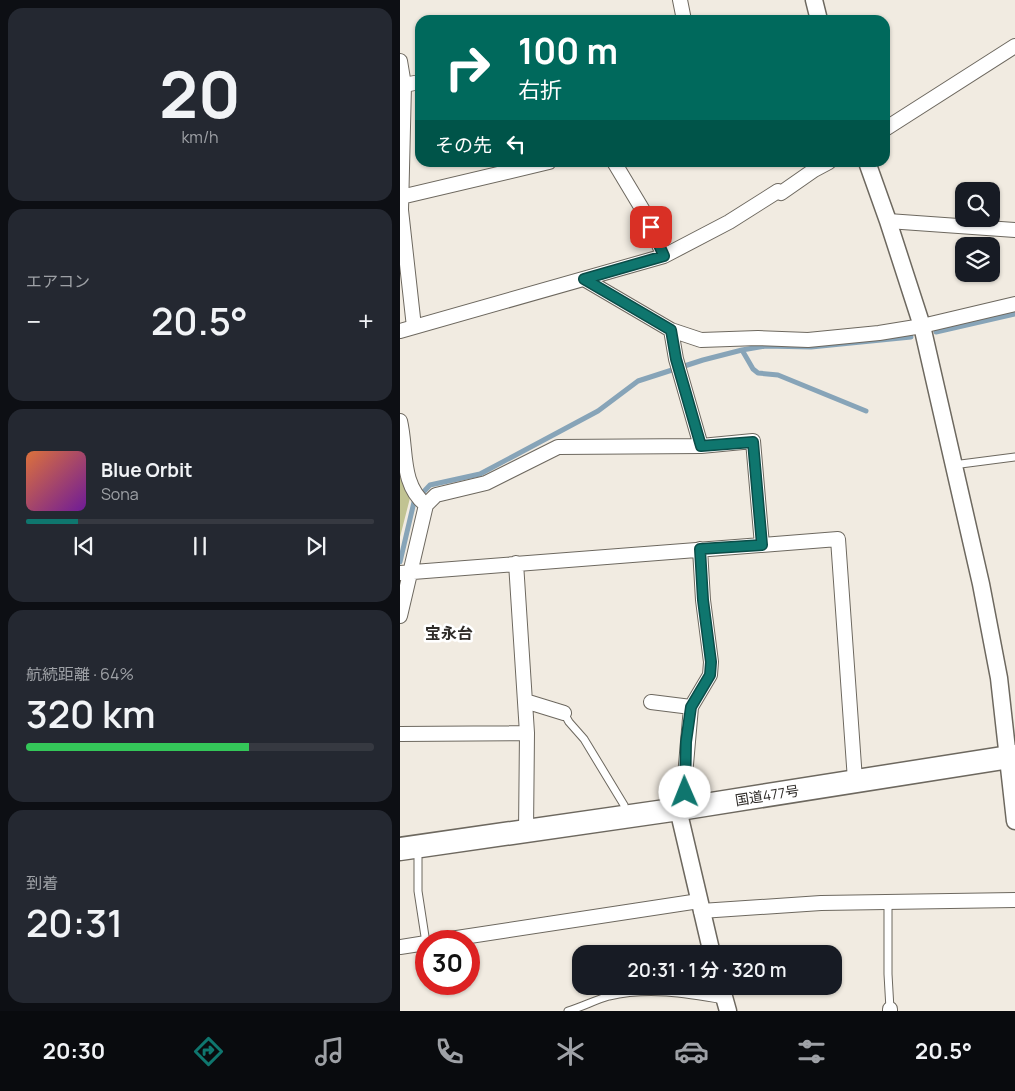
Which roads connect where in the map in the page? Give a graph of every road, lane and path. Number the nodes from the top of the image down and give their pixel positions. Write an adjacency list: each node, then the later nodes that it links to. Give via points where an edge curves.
1 (680, 0): 3 (street)
2 (814, 0): 4 (street)
3 (683, 15)
4 (818, 15)
5 (1015, 46): 9 (street)
6 (400, 61): 8 (street)
7 (415, 83): 8 (street)
8 (404, 85): 14 (street)
9 (890, 126)
10 (526, 167): 14 (street)
11 (617, 167): 18 (street, via 644,212)
12 (820, 167): 18 (street, via 781,193 778,190 729,222)
13 (869, 167): 15 (street)
14 (401, 197): 16 (street)
15 (888, 221): 17 (street); 21 (street)
16 (401, 227): 22 (street)
17 (1015, 230)
18 (664, 256): 19 (street)
19 (584, 279): 22 (street); 23 (street)
20 (1015, 304): 21 (street)
21 (922, 326): 23 (street, via 808,340 701,340); 27 (street)
22 (407, 329)
23 (671, 330): 25 (street)
24 (400, 421): 28 (street, via 406,471)
25 (701, 446): 28 (street, via 558,447 486,483); 29 (street, via 753,442)
26 (1015, 457): 27 (lane)
27 (952, 465): 40 (street, via 994,643)
28 (421, 500): 32 (street)
29 (762, 545): 30 (street); 41 (street, via 838,539)
30 (700, 549): 31 (street); 36 (street, via 711,662 710,675)
31 (516, 563): 32 (street); 34 (street)
32 (406, 572): 33 (street)
33 (400, 616)
34 (525, 701): 37 (street); 38 (street)
35 (651, 702): 36 (street)
36 (691, 707): 43 (street)
37 (564, 712): 42 (lane)
38 (527, 733): 39 (street); 45 (street)
39 (400, 734)
40 (1012, 757): 41 (highway, 国道477号); 44 (street)
41 (855, 780): 43 (highway, 国道477号)
42 (624, 805)
43 (682, 809): 45 (highway, 国道477号); 49 (street)
44 (1015, 821)
45 (526, 831): 46 (highway, 国道477号)
46 (409, 853): 50 (lane)
47 (1015, 900): 48 (street)
48 (888, 902): 49 (street); 56 (lane)
49 (700, 906): 51 (street); 53 (street)
50 (426, 930)
51 (480, 935)
52 (415, 944): 54 (street)
53 (710, 945)
54 (400, 947)
55 (725, 999): 57 (lane, via 675,991 646,991 608,996)
56 (890, 1010)
57 (568, 1011)

